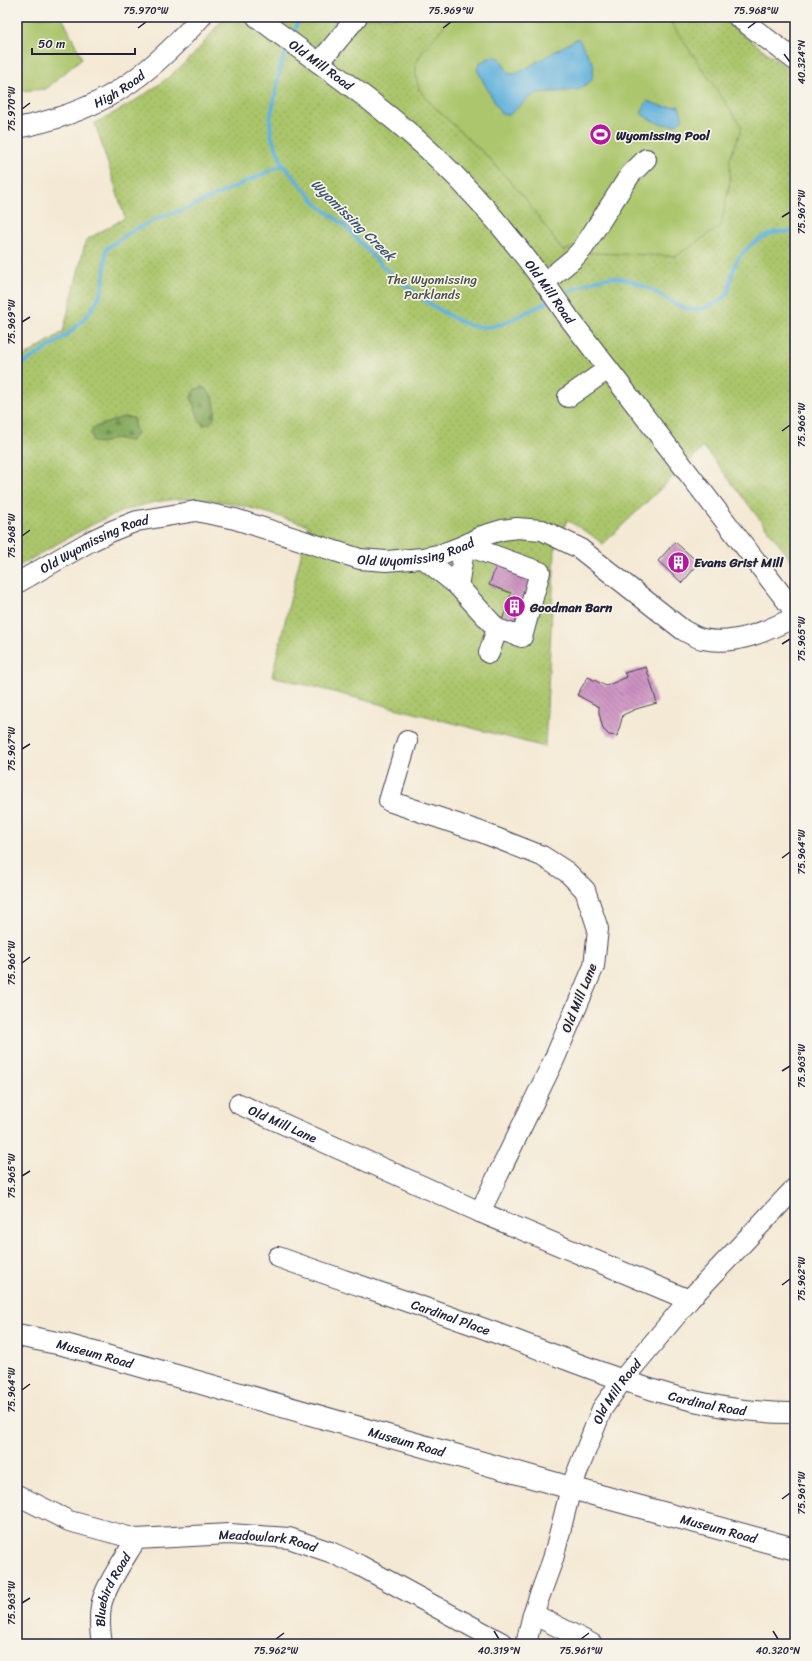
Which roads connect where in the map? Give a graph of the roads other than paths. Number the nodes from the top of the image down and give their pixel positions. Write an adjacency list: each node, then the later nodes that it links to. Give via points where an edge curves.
1 (201, 17): 7 (street, High Road, via 176,45 147,71 121,89 78,111 47,122)
2 (257, 17): 6 (street, Old Mill Road)
3 (357, 17): 6 (street)
4 (738, 17): 5 (street)
5 (795, 60)
6 (319, 64): 9 (street, Old Mill Road, via 387,114 436,157 486,209)
7 (17, 128)
8 (646, 159): 9 (street, via 630,175 583,248)
9 (546, 284): 10 (street, Old Mill Road)
10 (608, 369): 11 (street); 16 (street, Old Mill Road)
11 (568, 397)
12 (465, 545): 13 (street, Old Wyomissing Road); 15 (street); 17 (street, Old Wyomissing Road, via 502,530 542,530 579,548 683,630 702,639 726,641 744,638); 18 (street, via 540,572 522,637)
13 (424, 558): 14 (street, Old Wyomissing Road, via 402,561 360,559 235,519 196,511 137,521 114,530); 15 (street)
14 (17, 583)
15 (458, 586): 18 (street)
16 (795, 612)
17 (795, 617)
18 (497, 629): 19 (street)
19 (489, 653)
20 (408, 742): 23 (street, Old Mill Lane, via 389,801 542,856 567,872 585,890 598,929 594,966 554,1060)
21 (239, 1104): 23 (street, Old Mill Lane)
22 (795, 1188): 25 (street, Old Mill Road)
23 (480, 1212): 25 (street, Old Mill Lane)
24 (278, 1257): 27 (street, Cardinal Place)
25 (689, 1300): 27 (street, Old Mill Road)
26 (17, 1335): 29 (main road, Museum Road, via 106,1356)
27 (623, 1379): 28 (street, Cardinal Road, via 658,1392 724,1408 749,1412); 29 (street, Old Mill Road, via 602,1409)
28 (795, 1413)
29 (571, 1488): 32 (main road, Museum Road); 33 (street, Old Mill Road, via 553,1559)
30 (17, 1495): 31 (street, Meadowlark Road, via 69,1521)
31 (136, 1539): 34 (street, Bluebird Road, via 101,1605); 35 (street, Meadowlark Road, via 229,1534 289,1538 359,1565)
32 (795, 1550)
33 (533, 1614): 36 (street, Old Mill Road); 37 (street)
34 (102, 1644)
35 (504, 1644)
36 (526, 1644)
37 (592, 1644)

